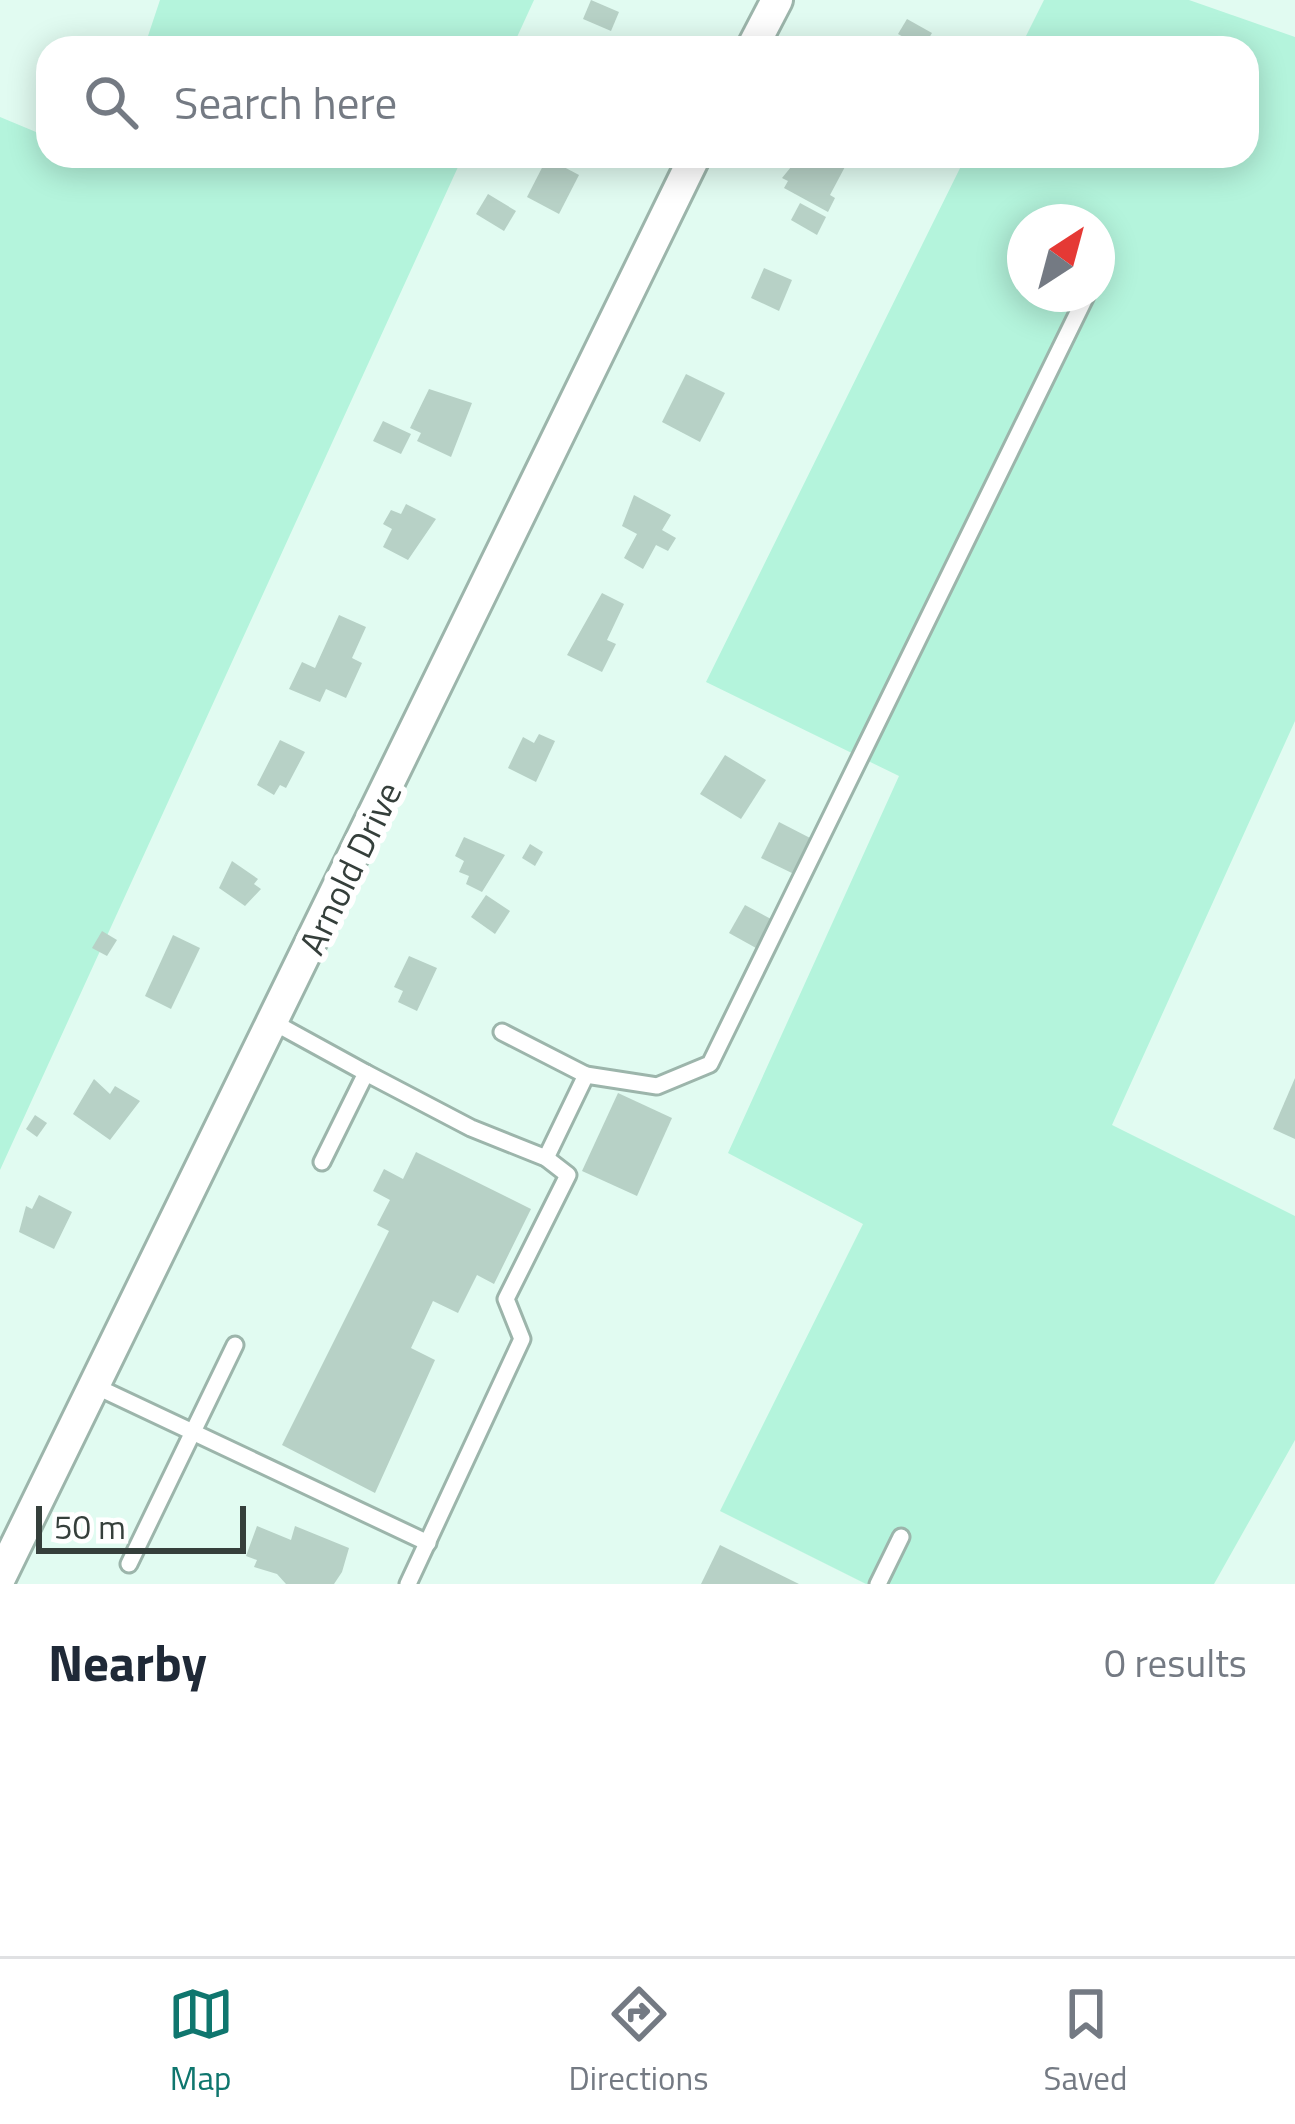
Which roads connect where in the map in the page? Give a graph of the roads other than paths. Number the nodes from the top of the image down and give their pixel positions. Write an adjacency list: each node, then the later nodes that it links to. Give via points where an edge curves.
1 (777, 0): 2 (street)
2 (758, 36)
3 (689, 168): 5 (street, Arnold Drive)
4 (1078, 312): 8 (lane, via 710,1064 657,1086)
5 (273, 1022): 7 (lane); 12 (street, Arnold Drive)
6 (502, 1032): 8 (lane)
7 (367, 1072): 9 (lane); 10 (lane)
8 (586, 1075): 9 (lane)
9 (546, 1158): 15 (lane, via 568,1175 506,1299 522,1340)
10 (322, 1162)
11 (235, 1345): 13 (lane)
12 (95, 1386): 13 (lane); 17 (street, Arnold Drive)
13 (194, 1432): 15 (lane); 16 (lane)
14 (902, 1538): 19 (lane)
15 (428, 1543): 18 (lane)
16 (129, 1564)
17 (0, 1578)
18 (408, 1584)
19 (878, 1584)

